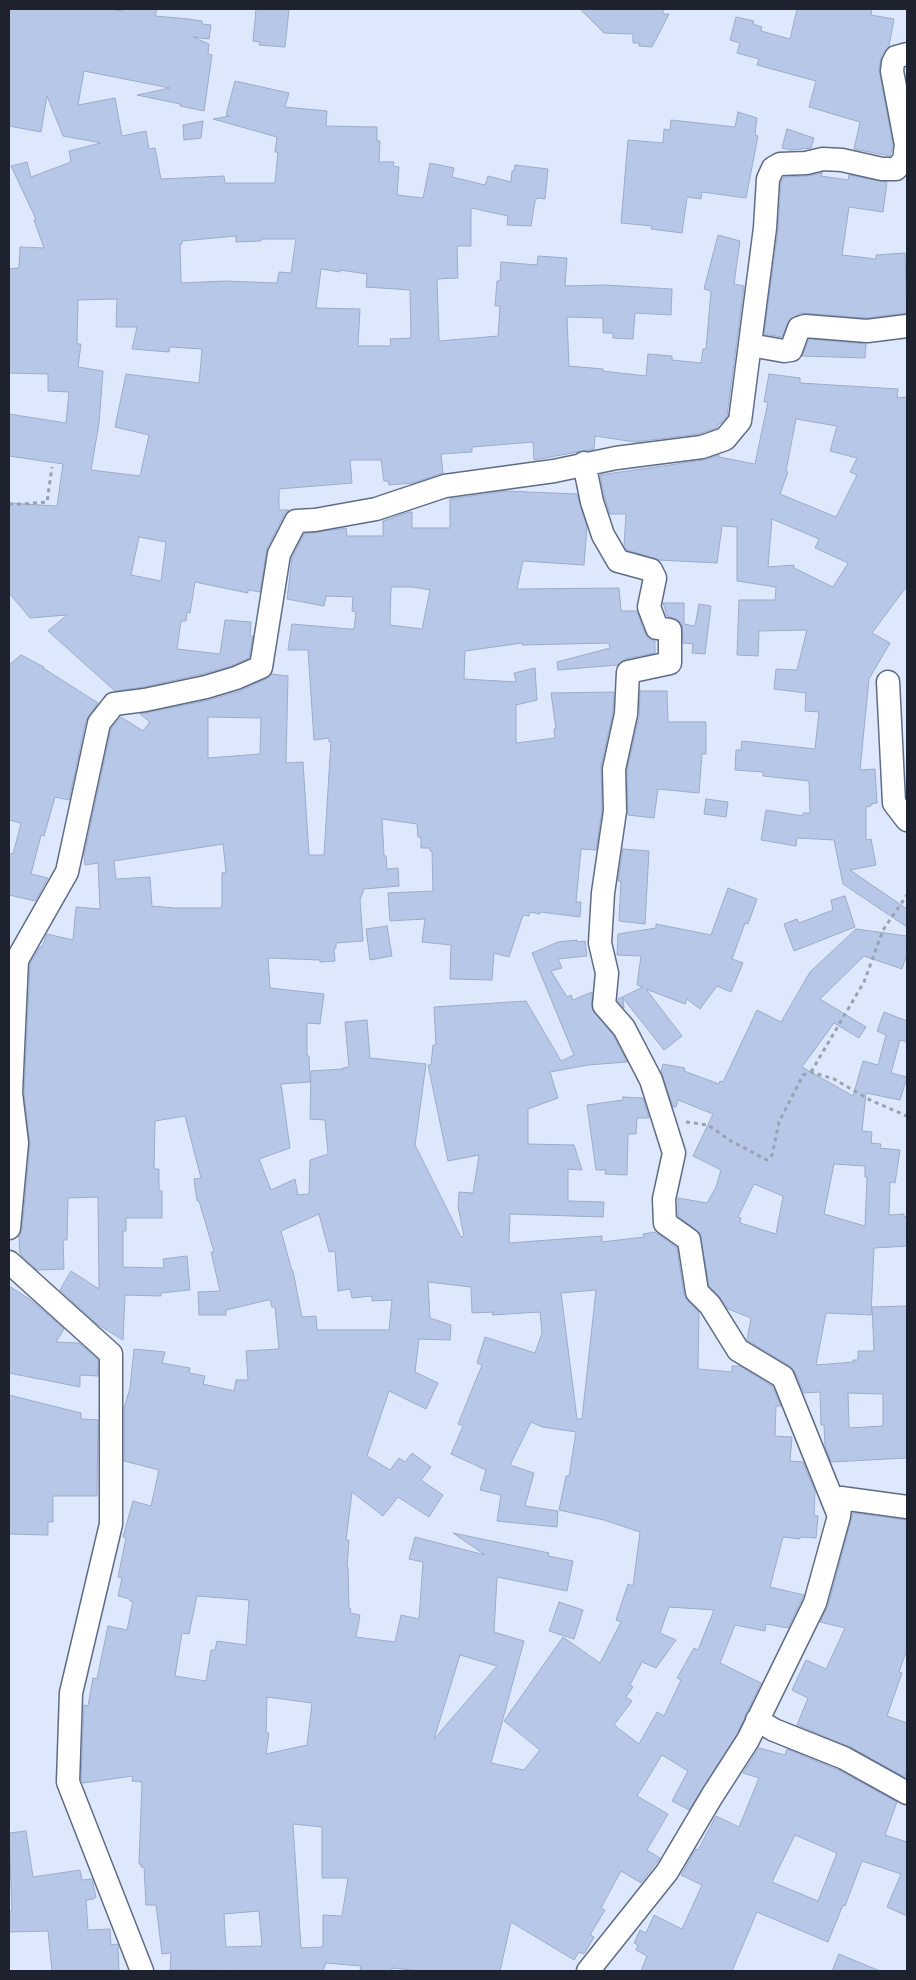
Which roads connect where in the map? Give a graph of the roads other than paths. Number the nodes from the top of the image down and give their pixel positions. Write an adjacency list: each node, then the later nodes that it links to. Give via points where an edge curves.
1 (907, 54): 3 (street, via 896,57 892,71 906,146 904,160 896,169 823,159 780,164 773,168 768,179)
2 (907, 326): 3 (street, via 867,331 805,326 799,328 792,350)
3 (750, 344): 4 (street, via 740,421 725,439 702,447)
4 (584, 463): 7 (street, via 445,486 376,509 296,521 278,554 261,667 206,687 114,704 99,723 67,872 17,960); 11 (street, via 603,536 618,561 651,570 655,578 649,607 657,628 670,630 670,663 628,672 626,714 614,769 615,812 603,893 600,943 607,973 604,1005 624,1028 650,1080 664,1120 674,1153 664,1198 665,1223 689,1240 696,1292 710,1305 738,1350 783,1377)
5 (888, 682): 6 (street, via 894,803)
6 (907, 820)
7 (10, 1093): 8 (street, via 17,1143)
8 (9, 1228)
9 (9, 1262): 14 (street, via 112,1354 111,1524 71,1692 68,1782)
10 (907, 1507): 11 (street, via 841,1498)
11 (839, 1516): 12 (street, via 815,1603)
12 (757, 1720): 13 (street, via 844,1758); 15 (street, via 668,1872)
13 (907, 1793)
14 (142, 1971)
15 (588, 1971)

